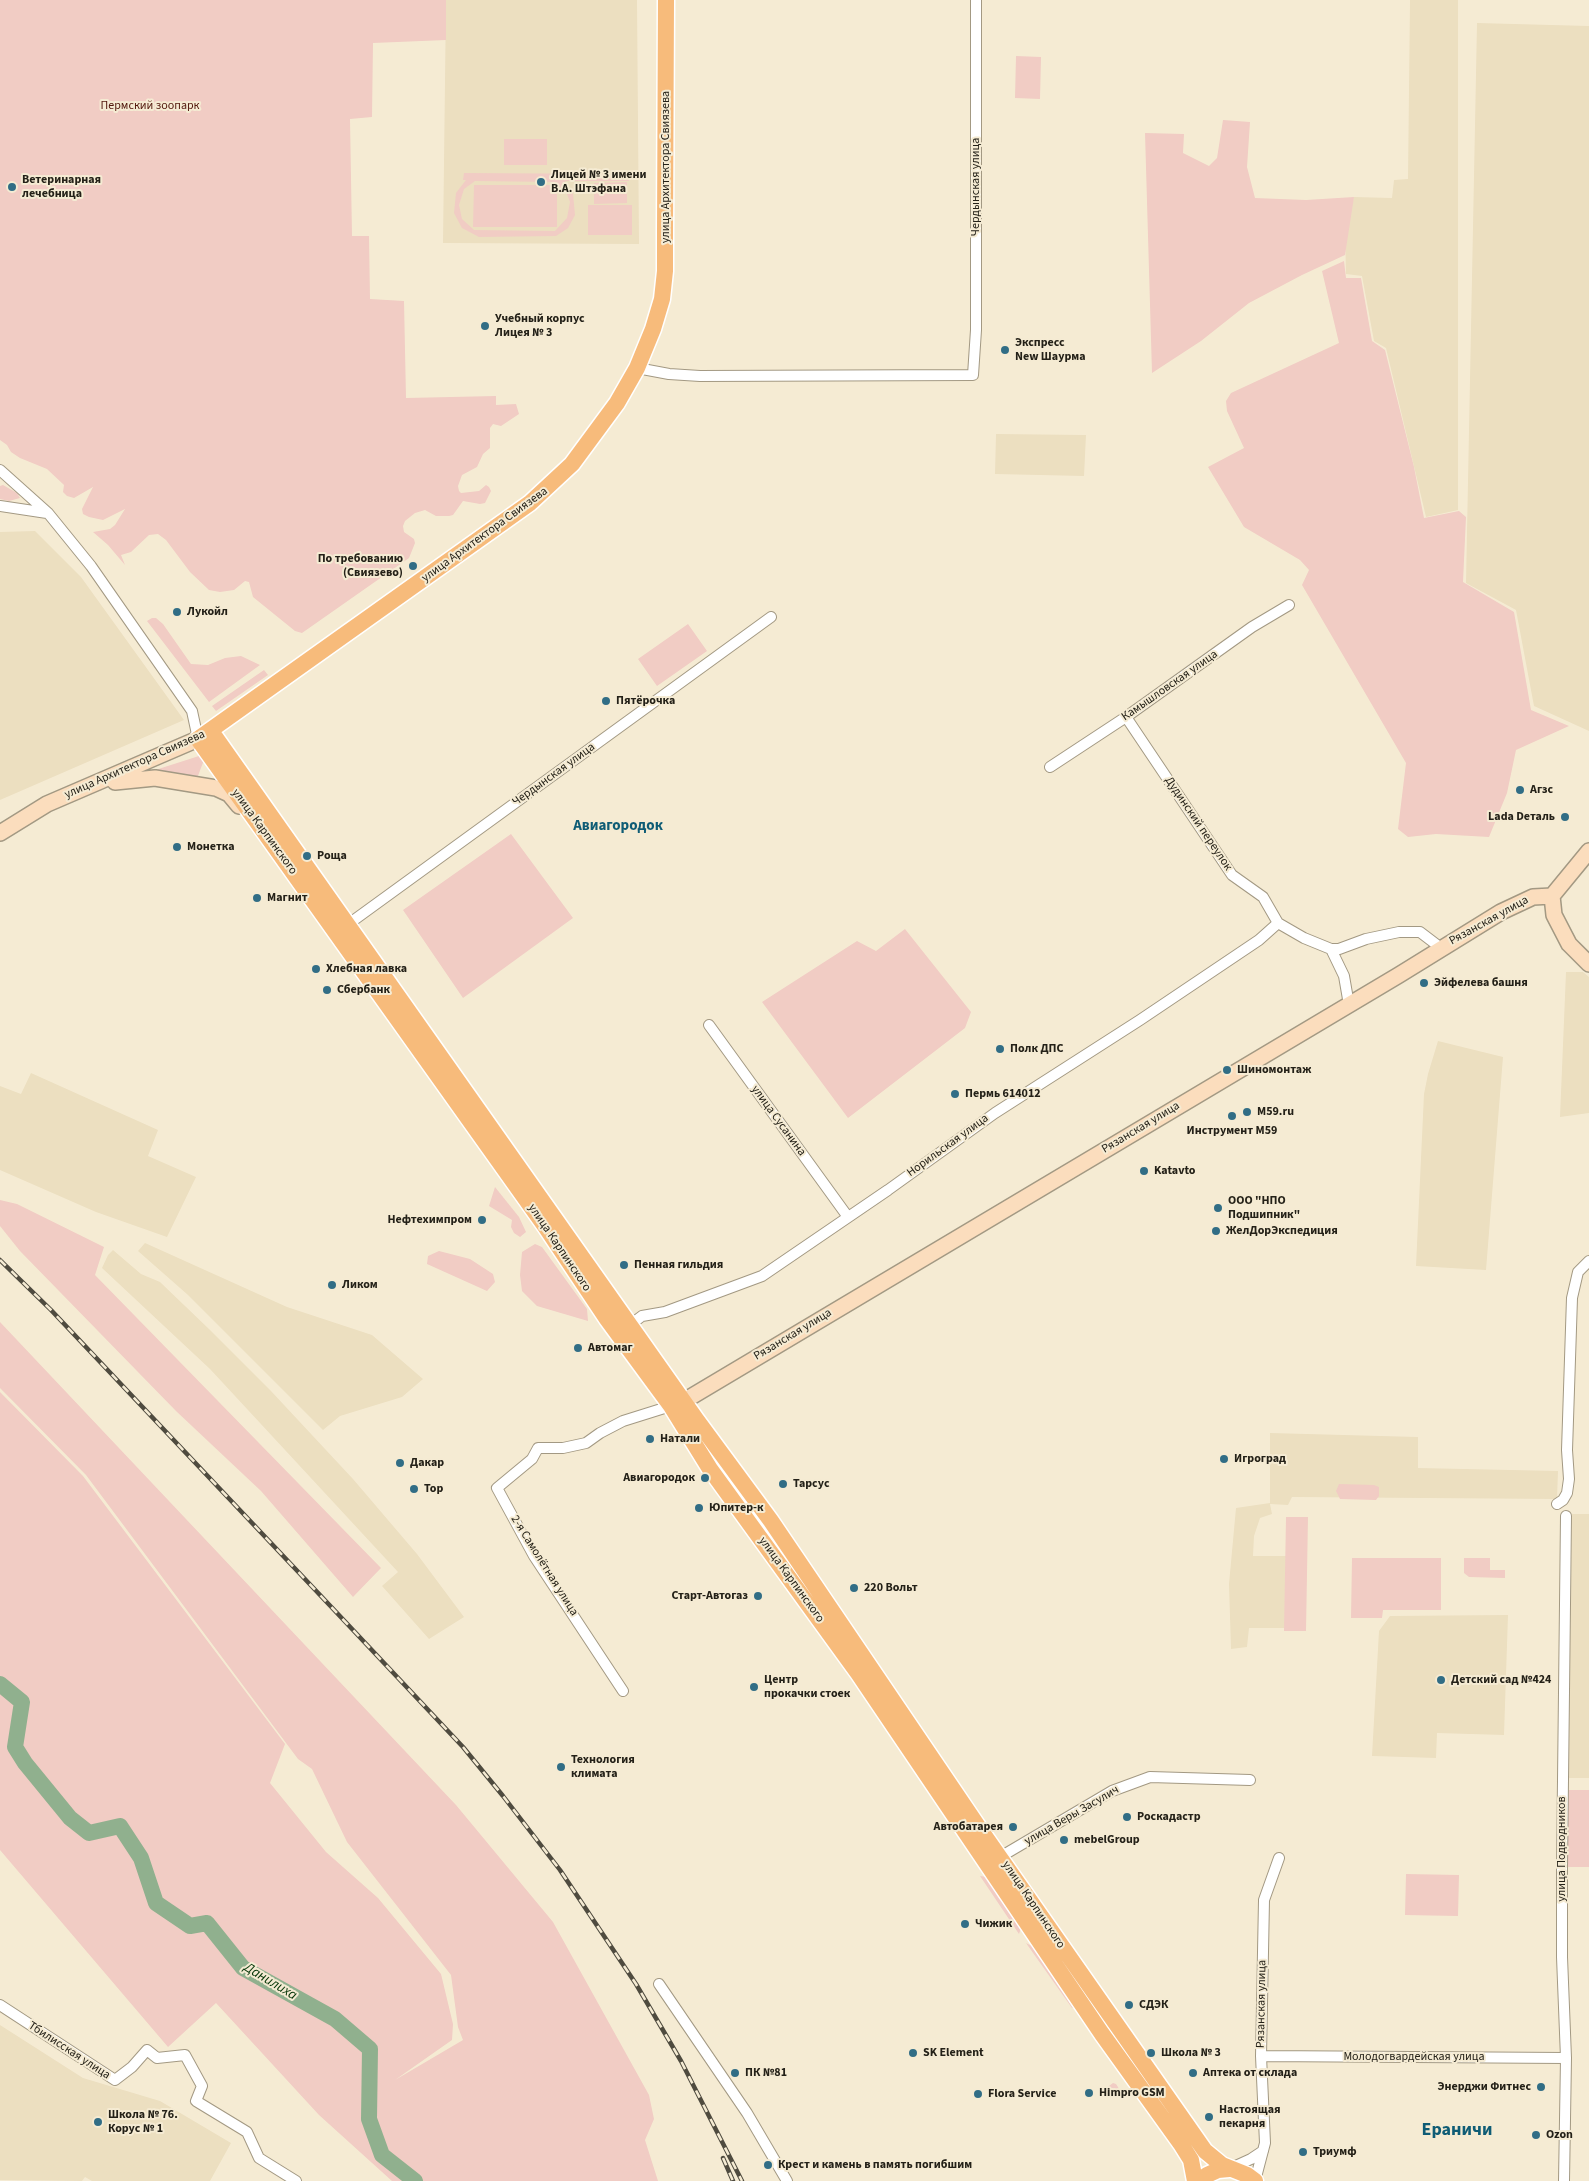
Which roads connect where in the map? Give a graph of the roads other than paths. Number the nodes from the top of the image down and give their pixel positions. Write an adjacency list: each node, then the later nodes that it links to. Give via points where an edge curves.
1 (666, 0): 3 (main road, улица Архитектора Свиязева, via 665,271 662,299)
2 (976, 0): 3 (street, Чердынская улица, via 976,330 973,375 687,376)
3 (637, 368): 11 (main road, улица Архитектора Свиязева, via 582,452 530,503)
4 (0, 470): 6 (street, улица Карпинского)
5 (0, 506): 6 (street)
6 (48, 513): 9 (street, улица Карпинского, via 92,566)
7 (1289, 605): 10 (street, Камышловская улица)
8 (771, 617): 19 (street, Чердынская улица)
9 (192, 711): 11 (street); 11 (street, улица Карпинского)
10 (1126, 717): 12 (street, Камышловская улица); 18 (street, Дудинский переулок, via 1232,875 1263,897)
11 (204, 735): 13 (street, улица Архитектора Свиязева); 14 (main road, улица Карпинского); 19 (main road, улица Карпинского)
12 (1050, 767)
13 (89, 787): 14 (street, via 155,778 216,788 228,794); 15 (street, улица Архитектора Свиязева, via 36,810)
14 (259, 825): 19 (main road, улица Карпинского)
15 (0, 833)
16 (1589, 851): 17 (street)
17 (1552, 896): 20 (street, Рязанская улица, via 1532,897); 22 (street, via 1554,915 1569,944)
18 (1278, 923): 21 (street); 26 (street, Норильская улица, via 1259,940 995,1112)
19 (342, 929): 25 (main road, улица Карпинского)
20 (1441, 948): 21 (street, via 1420,932 1399,932); 23 (street, Рязанская улица)
21 (1331, 949): 23 (street, via 1344,976)
22 (1589, 964)
23 (1349, 1005): 29 (street, Рязанская улица)
24 (709, 1025): 26 (street, улица Сусанина)
25 (502, 1155): 28 (main road, улица Карпинского); 29 (main road, улица Карпинского, via 607,1319)
26 (848, 1217): 28 (street, Норильская улица, via 762,1276 665,1312 642,1316)
27 (1589, 1262): 30 (street, via 1578,1272 1572,1298 1569,1479 1567,1493)
28 (630, 1325): 29 (main road, улица Карпинского)
29 (678, 1404): 32 (main road, улица Карпинского); 33 (main road, улица Карпинского, via 710,1468); 34 (street, 2-я Самолётная улица, via 623,1421 586,1443 563,1448 538,1448 532,1460 498,1488 534,1556)
30 (1557, 1504)
31 (1566, 1516): 43 (street, улица Подводников, via 1562,1957)
32 (777, 1530): 33 (main road, via 764,1528 761,1532); 37 (main road, улица Карпинского)
33 (763, 1542): 37 (main road, улица Карпинского)
34 (624, 1691)
35 (1250, 1780): 37 (street, улица Веры Засулич, via 1150,1777 1112,1790)
36 (1279, 1858): 42 (street, Рязанская улица, via 1264,1900)
37 (994, 1861): 38 (main road, улица Карпинского); 40 (main road, улица Карпинского)
38 (1081, 1974): 40 (main road, via 1079,1985); 45 (main road, улица Карпинского, via 1205,2151)
39 (659, 1984): 47 (street, via 747,2113)
40 (1069, 1986): 48 (main road, улица Карпинского, via 1181,2144 1191,2160)
41 (0, 2005): 46 (street, Тбилисская улица, via 115,2080 146,2050 157,2058 185,2055 202,2086 196,2101 247,2132 259,2158)
42 (1262, 2056): 43 (street, Молодогвардейская улица); 44 (street, Рязанская улица)
43 (1566, 2058): 51 (street, улица Подводников)
44 (1263, 2151): 45 (street); 50 (street, Рязанская улица)
45 (1229, 2169): 49 (main road, via 1218,2170); 50 (main road, улица Карпинского, via 1238,2170)
46 (296, 2181)
47 (786, 2181)
48 (1195, 2181)
49 (1201, 2181)
50 (1255, 2181)
51 (1564, 2181)

